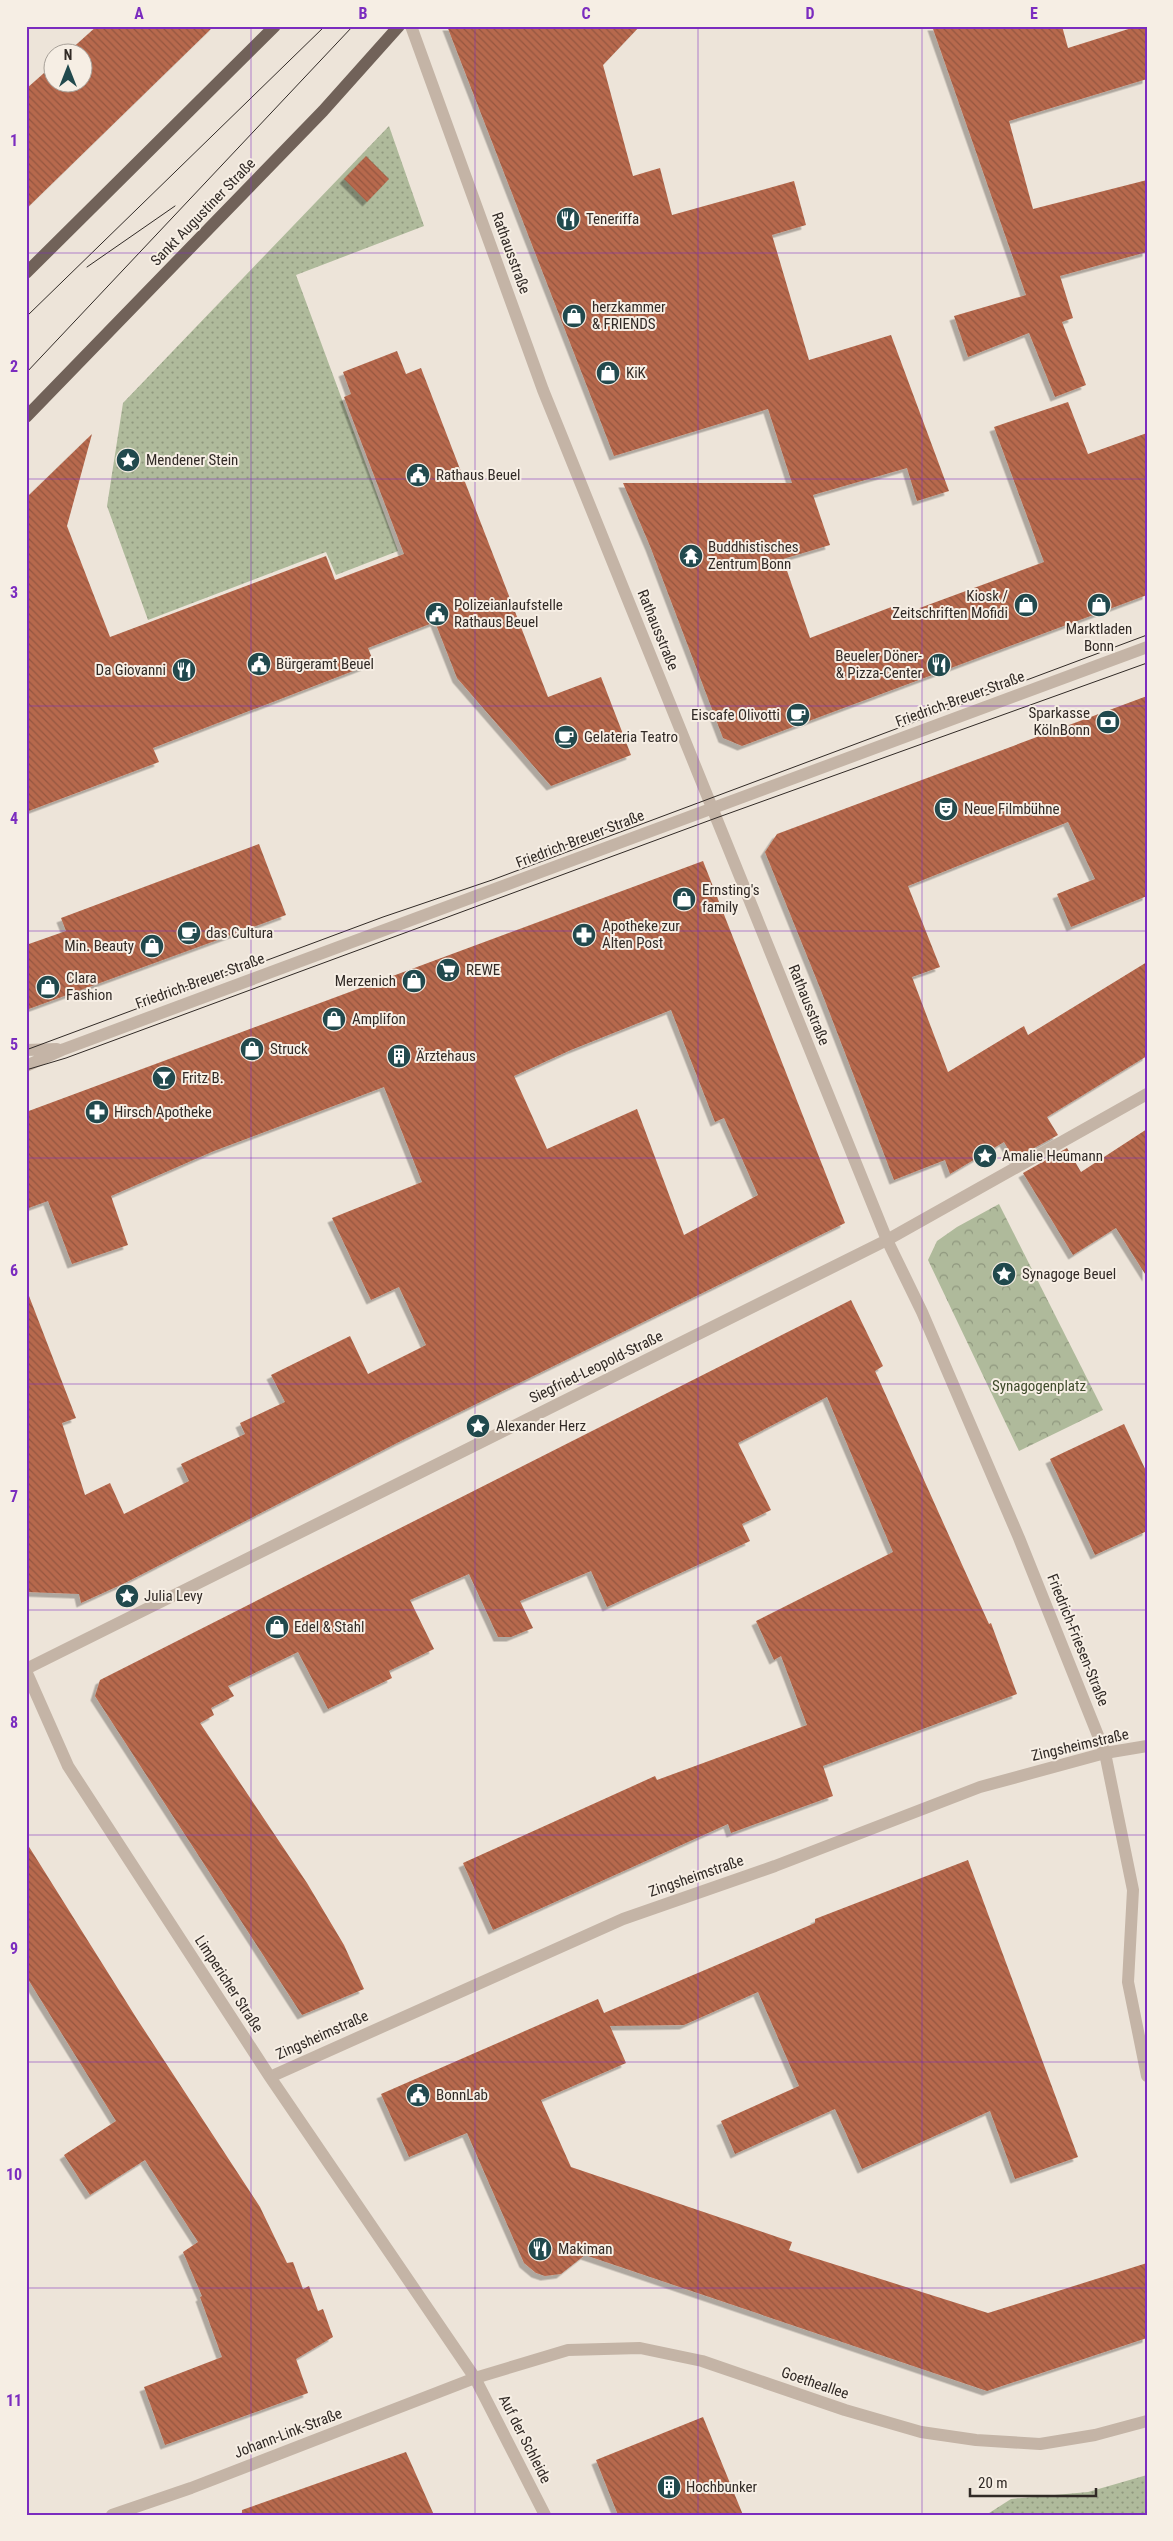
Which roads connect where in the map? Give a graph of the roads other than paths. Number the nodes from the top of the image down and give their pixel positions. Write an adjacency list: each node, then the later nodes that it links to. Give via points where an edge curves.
1 (275, 26): 4 (main road)
2 (399, 26): 5 (main road, Sankt Augustiner Straße, via 324,111)
3 (411, 26): 7 (street, Rathausstraße, via 543,390)
4 (26, 273)
5 (26, 417)
6 (1147, 647): 7 (street, Friedrich-Breuer-Straße)
7 (712, 807): 8 (street, Friedrich-Breuer-Straße); 12 (street, Rathausstraße)
8 (64, 1049): 9 (street); 10 (street, Friedrich-Breuer-Straße)
9 (26, 1050)
10 (26, 1066)
11 (1147, 1094): 12 (street, Siegfried-Leopold-Straße)
12 (887, 1240): 13 (street, Siegfried-Leopold-Straße); 15 (street, Friedrich-Friesen-Straße, via 922,1312 1019,1538)
13 (26, 1670): 16 (street, Limpericher Straße, via 68,1766)
14 (1147, 1746): 15 (street, Zingsheimstraße)
15 (1105, 1753): 16 (street, Zingsheimstraße, via 980,1787 774,1866 623,1919); 17 (street, Friedrich-Friesen-Straße, via 1133,1890 1128,1982)
16 (270, 2076): 18 (street, Limpericher Straße)
17 (1147, 2076)
18 (476, 2378): 19 (street, Goetheallee, via 568,2350 640,2348 702,2361 844,2410 930,2433 976,2440 1040,2444 1096,2435); 20 (street, Johann-Link-Straße, via 191,2488); 21 (street, Auf der Schleide)
19 (1147, 2421)
20 (112, 2515)
21 (545, 2515)

